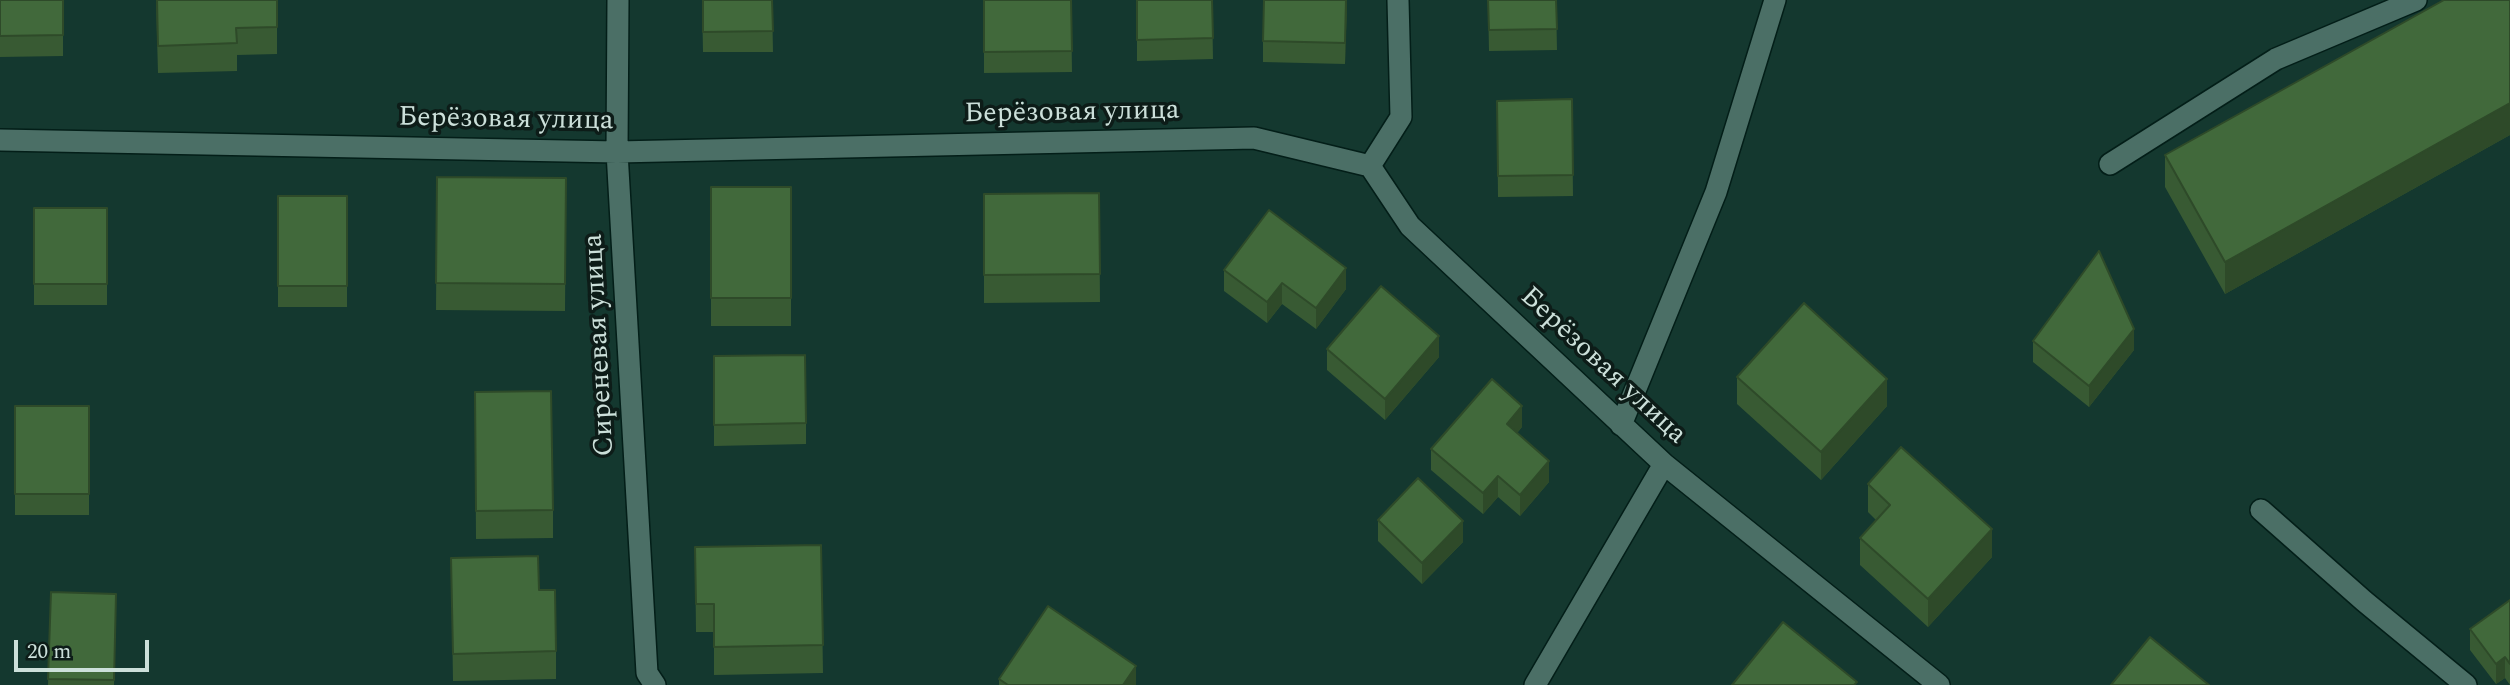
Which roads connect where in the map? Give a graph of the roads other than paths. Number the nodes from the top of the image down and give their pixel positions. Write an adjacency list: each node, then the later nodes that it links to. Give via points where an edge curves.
1 (618, 0): 6 (street, Сиреневая улица)
2 (1398, 0): 8 (street, via 1401,117)
3 (1775, 0): 9 (street, via 1716,192)
4 (2416, 0): 7 (street, via 2276,60)
5 (0, 140): 6 (street, Берёзовая улица)
6 (617, 152): 8 (street, Берёзовая улица, via 1255,138); 12 (street, Сиреневая улица, via 647,673)
7 (2110, 164)
8 (1370, 166): 9 (street, Берёзовая улица, via 1410,226)
9 (1622, 425): 10 (street, Берёзовая улица)
10 (1664, 464): 13 (street); 14 (street, Берёзовая улица)
11 (2261, 510): 15 (street)
12 (654, 685)
13 (1535, 685)
14 (1939, 685)
15 (2466, 685)

